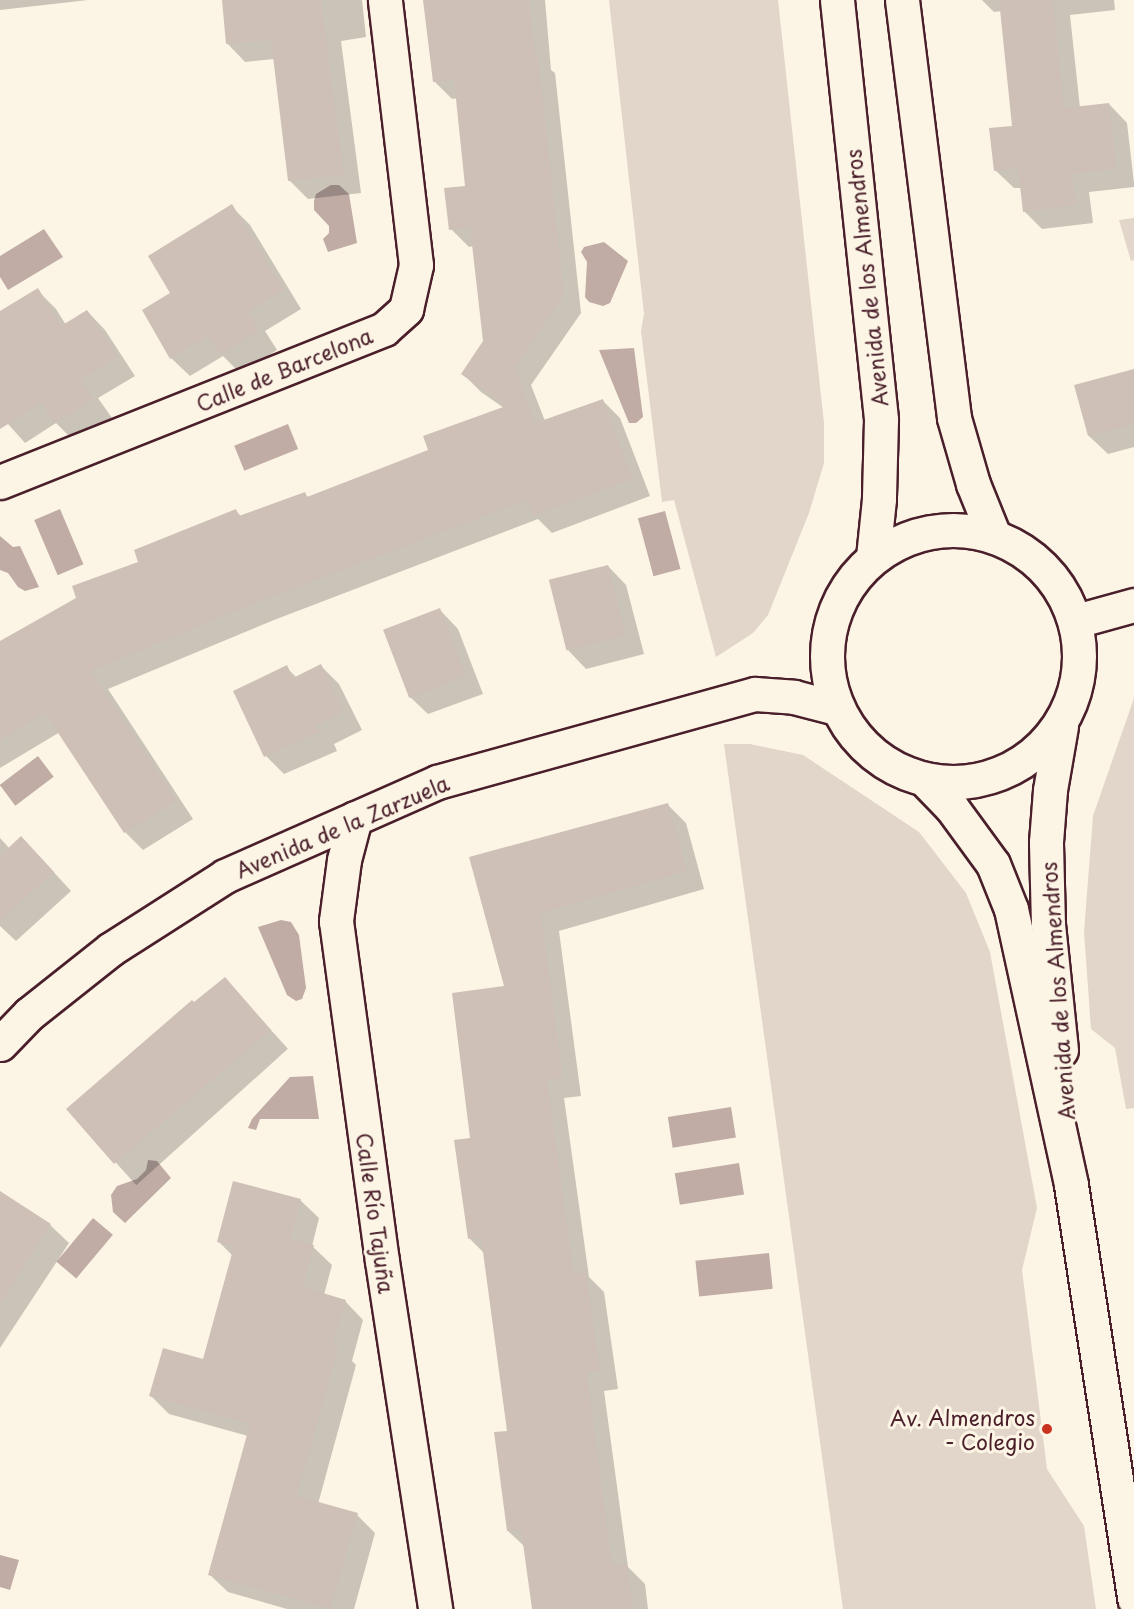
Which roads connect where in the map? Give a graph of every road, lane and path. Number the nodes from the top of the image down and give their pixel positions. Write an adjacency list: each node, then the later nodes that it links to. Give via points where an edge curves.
1 (385, 0): 4 (street, Calle de Barcelona, via 416,266 406,309 384,329)
2 (837, 0): 6 (street, Avenida de los Almendros, via 881,420)
3 (902, 0): 5 (street, via 954,418 972,484)
4 (0, 482)
5 (994, 536): 6 (street, via 951,529 908,538); 8 (street, via 1035,558 1059,584)
6 (873, 557): 9 (street, via 846,587 833,609 828,674)
7 (1134, 604): 8 (street)
8 (1076, 621): 10 (street, via 1079,681)
9 (836, 708): 11 (street, via 849,730 884,761); 12 (street, Avenida de la Zarzuela, via 794,697 755,694 437,782)
10 (1061, 726): 11 (street, via 1033,756 994,778 966,782); 14 (street, Avenida de los Almendros, via 1050,790 1048,925)
11 (925, 780): 14 (street, Avenida de los Almendros, via 952,808 993,864 1011,909)
12 (355, 818): 13 (street, Avenida de la Zarzuela, via 225,876 111,949 29,1014); 16 (street, Calle Río Tajuña, via 344,860 336,921)
13 (0, 1044)
14 (1071, 1185): 15 (street, Avenida de los Almendros)
15 (1134, 1599)
16 (435, 1609)

